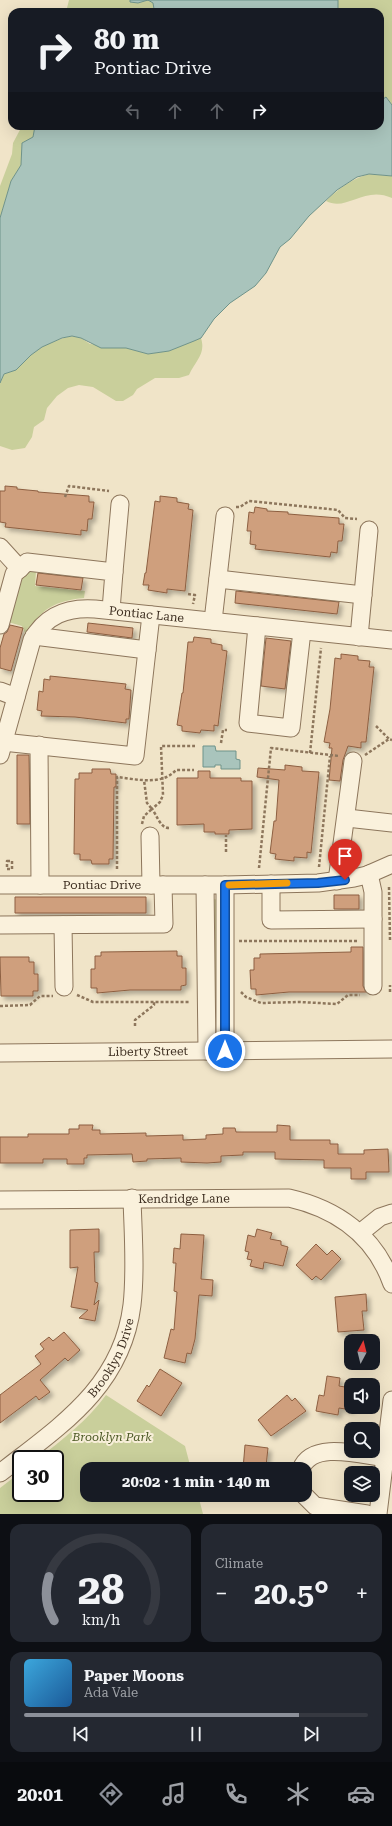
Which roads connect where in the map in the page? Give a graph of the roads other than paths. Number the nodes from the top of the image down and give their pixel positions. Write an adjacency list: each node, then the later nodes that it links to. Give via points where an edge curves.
1 (120, 504): 6 (street)
2 (229, 511): 7 (street)
3 (363, 524): 8 (street)
4 (0, 547): 5 (street)
5 (20, 569): 6 (street, via 28,562); 12 (street, via 14,574)
6 (114, 572): 9 (street)
7 (218, 579): 8 (street); 11 (street)
8 (363, 594): 16 (street)
9 (111, 610): 10 (street, Pontiac Lane); 15 (street, Pontiac Lane, via 85,608 66,611 50,618)
10 (151, 615): 11 (street, Pontiac Lane); 18 (street)
11 (213, 621): 13 (street, Pontiac Lane)
12 (0, 625)
13 (257, 626): 14 (street, Pontiac Lane); 14 (street, via 248,723 291,728)
14 (302, 630): 16 (street, Pontiac Lane)
15 (34, 636): 18 (street); 19 (street, Pontiac Lane)
16 (359, 637): 17 (street, Pontiac Lane)
17 (392, 640)
18 (147, 650): 20 (street, via 135,756)
19 (8, 694): 21 (street, Pontiac Lane)
20 (39, 746): 21 (street); 31 (street)
21 (2, 748)
22 (353, 759): 23 (street)
23 (347, 818): 24 (street); 28 (street)
24 (392, 823)
25 (145, 831): 32 (street)
26 (392, 864): 27 (street, Pontiac Drive)
27 (369, 874): 28 (street, Pontiac Drive); 35 (street, via 373,892)
28 (336, 881): 29 (street, Pontiac Drive)
29 (271, 884): 34 (street, Pontiac Drive); 35 (street, via 271,920)
30 (0, 885): 31 (street, Pontiac Drive)
31 (40, 885): 32 (street, Pontiac Drive)
32 (157, 885): 33 (street, Pontiac Drive); 37 (street, via 164,924)
33 (204, 885): 34 (street, Pontiac Drive); 41 (street)
34 (225, 885): 42 (street)
35 (373, 919): 38 (street)
36 (0, 925): 37 (street)
37 (63, 925): 39 (street)
38 (367, 990)
39 (64, 993)
40 (392, 1049): 42 (street, Liberty Street)
41 (207, 1051): 42 (street, Liberty Street); 43 (street, Liberty Street)
42 (225, 1051)
43 (0, 1053)
44 (132, 1198): 45 (street, Kendridge Lane); 47 (street, Kendridge Lane, via 289,1198 324,1209); 53 (street, Brooklyn Drive, via 132,1304 118,1355 84,1405)
45 (0, 1200)
46 (392, 1213): 47 (street, via 380,1217)
47 (360, 1233): 48 (street, Kendridge Lane)
48 (388, 1261): 49 (street, Kendridge Lane)
49 (392, 1284)
50 (392, 1400): 51 (street)
51 (385, 1458): 52 (street, via 325,1452 312,1455); 56 (street)
52 (305, 1462)
53 (0, 1474)
54 (311, 1502): 55 (street, via 315,1506)
55 (367, 1514)
56 (378, 1514)

